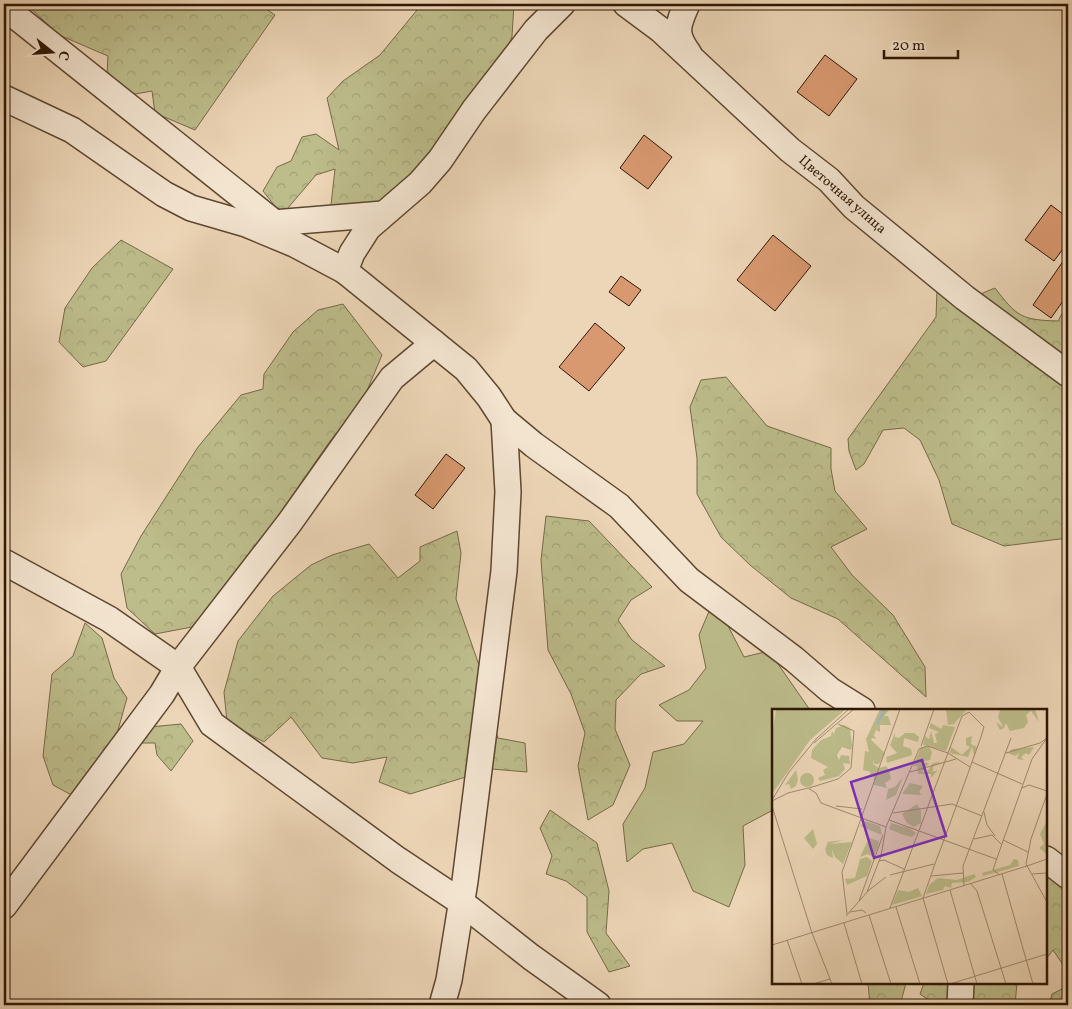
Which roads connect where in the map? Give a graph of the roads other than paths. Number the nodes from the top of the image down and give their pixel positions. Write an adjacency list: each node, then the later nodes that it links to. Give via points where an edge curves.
1 (562, 4): 7 (street, via 536,30 440,160 420,183)
2 (626, 4): 5 (street, Цветочная улица)
3 (687, 4): 5 (street, via 678,32)
4 (4, 8): 9 (street)
5 (690, 56): 12 (street, Цветочная улица, via 854,207 965,298)
6 (4, 98): 8 (street, via 72,130 164,194 191,208)
7 (383, 214): 9 (street); 10 (street, via 368,228)
8 (246, 224): 9 (street); 10 (street, via 311,252)
9 (276, 224)
10 (345, 271): 11 (street)
11 (434, 343): 13 (street, via 466,370); 15 (street, via 392,378 290,522)
12 (1068, 374)
13 (504, 420): 16 (street, via 619,506 689,580 830,690); 19 (street, via 508,492 504,571)
14 (4, 562): 15 (street, via 108,619)
15 (178, 666): 19 (street, via 212,724); 20 (street, via 162,694)
16 (860, 709)
17 (1047, 860): 18 (street)
18 (1068, 876)
19 (461, 902): 22 (street); 23 (street)
20 (4, 906)
21 (961, 984): 24 (street)
22 (442, 1005)
23 (598, 1005)
24 (960, 1005)

